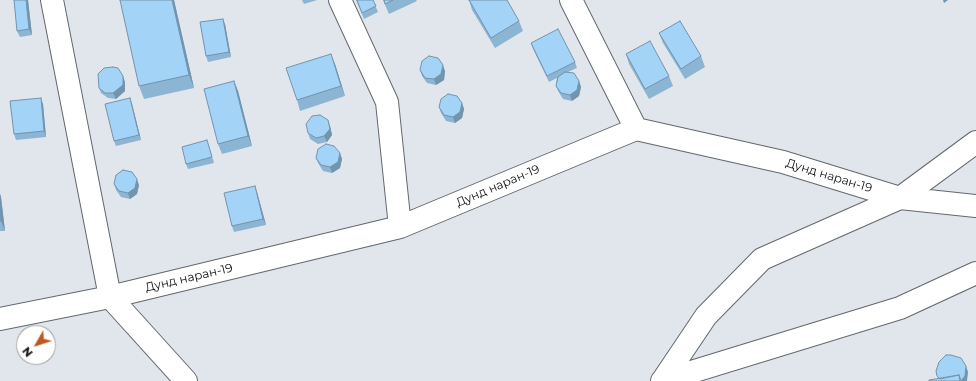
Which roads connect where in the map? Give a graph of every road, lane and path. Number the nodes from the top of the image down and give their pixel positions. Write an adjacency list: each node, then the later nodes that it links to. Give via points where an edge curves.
1 (52, 0): 10 (street)
2 (340, 0): 8 (street, via 386,102)
3 (571, 0): 4 (street)
4 (636, 129): 6 (street, Дунд наран-19, via 784,162); 8 (street, Дунд наран-19)
5 (976, 142): 6 (street)
6 (900, 198): 7 (street, Дунд наран-19); 13 (street, via 762,259 706,316)
7 (976, 206)
8 (400, 227): 10 (street, Дунд наран-19)
9 (976, 274): 13 (street, via 900,308)
10 (110, 297): 11 (street, Дунд наран-19); 12 (street)
11 (0, 319)
12 (186, 381)
13 (662, 381)

